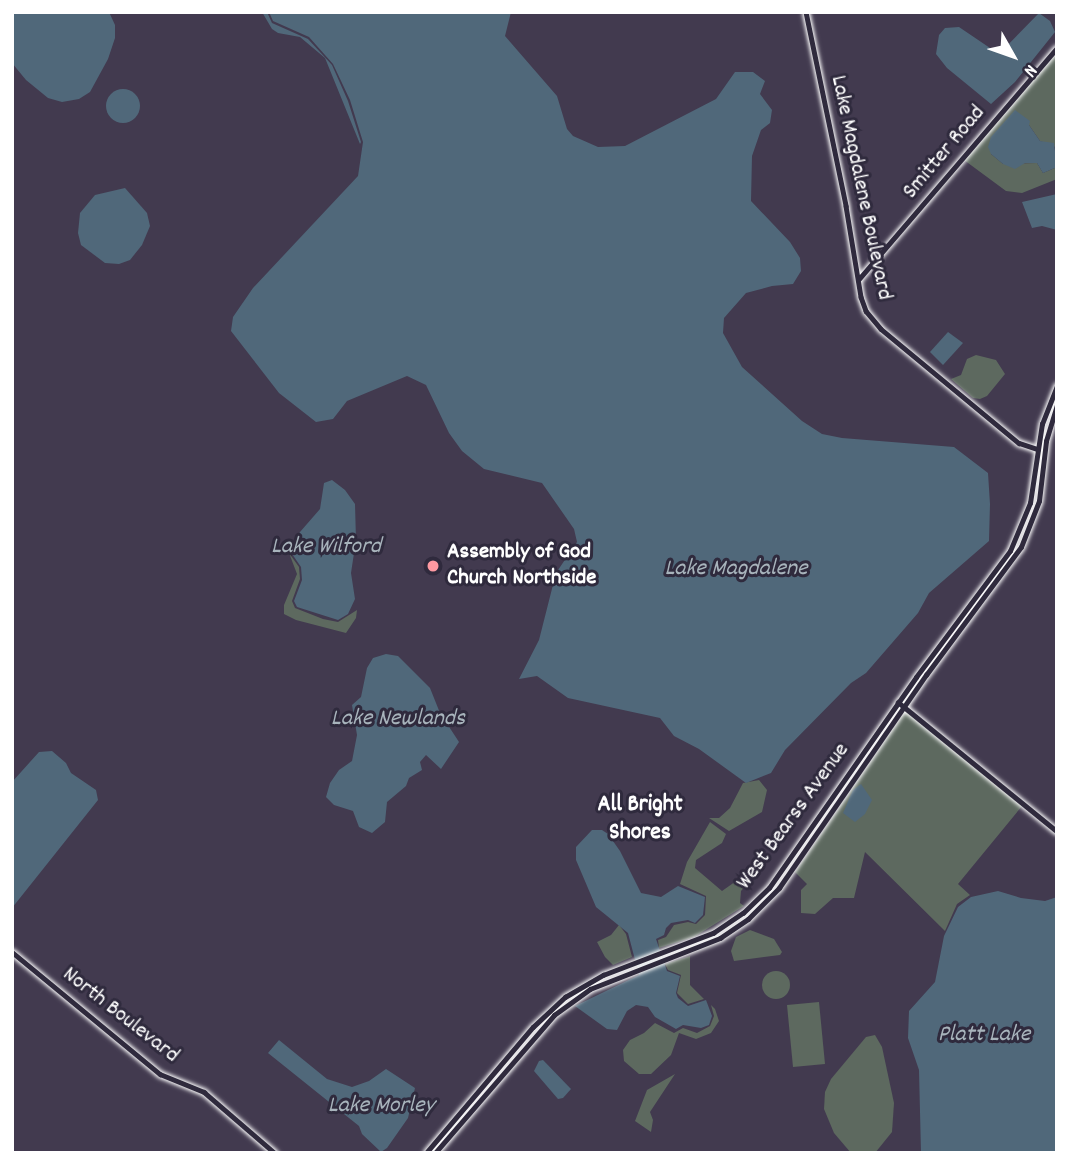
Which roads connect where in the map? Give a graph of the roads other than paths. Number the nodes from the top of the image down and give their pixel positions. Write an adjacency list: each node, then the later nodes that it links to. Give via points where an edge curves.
1 (806, 12): 3 (main road, Lake Magdalene Boulevard)
2 (1057, 47): 3 (main road, Smitter Road)
3 (858, 280): 6 (main road, Lake Magdalene Boulevard, via 862,302 877,326 1019,443)
4 (1057, 386): 6 (main road, West Bearss Avenue, via 1045,413)
5 (1057, 404): 7 (main road, West Bearss Avenue)
6 (1038, 449): 7 (main road, Lake Magdalene Boulevard); 8 (main road, West Bearss Avenue, via 1032,498 1018,536)
7 (1045, 450): 9 (main road, West Bearss Avenue, via 1039,501 1021,547)
8 (898, 702): 9 (main road); 13 (main road, West Bearss Avenue, via 763,895 726,926 587,982 551,1008)
9 (903, 707): 10 (main road); 14 (main road, West Bearss Avenue, via 767,901 728,933 590,989 554,1015)
10 (1057, 831)
11 (12, 952): 12 (main road, North Boulevard, via 160,1074 204,1092)
12 (275, 1153)
13 (426, 1153)
14 (435, 1153)

